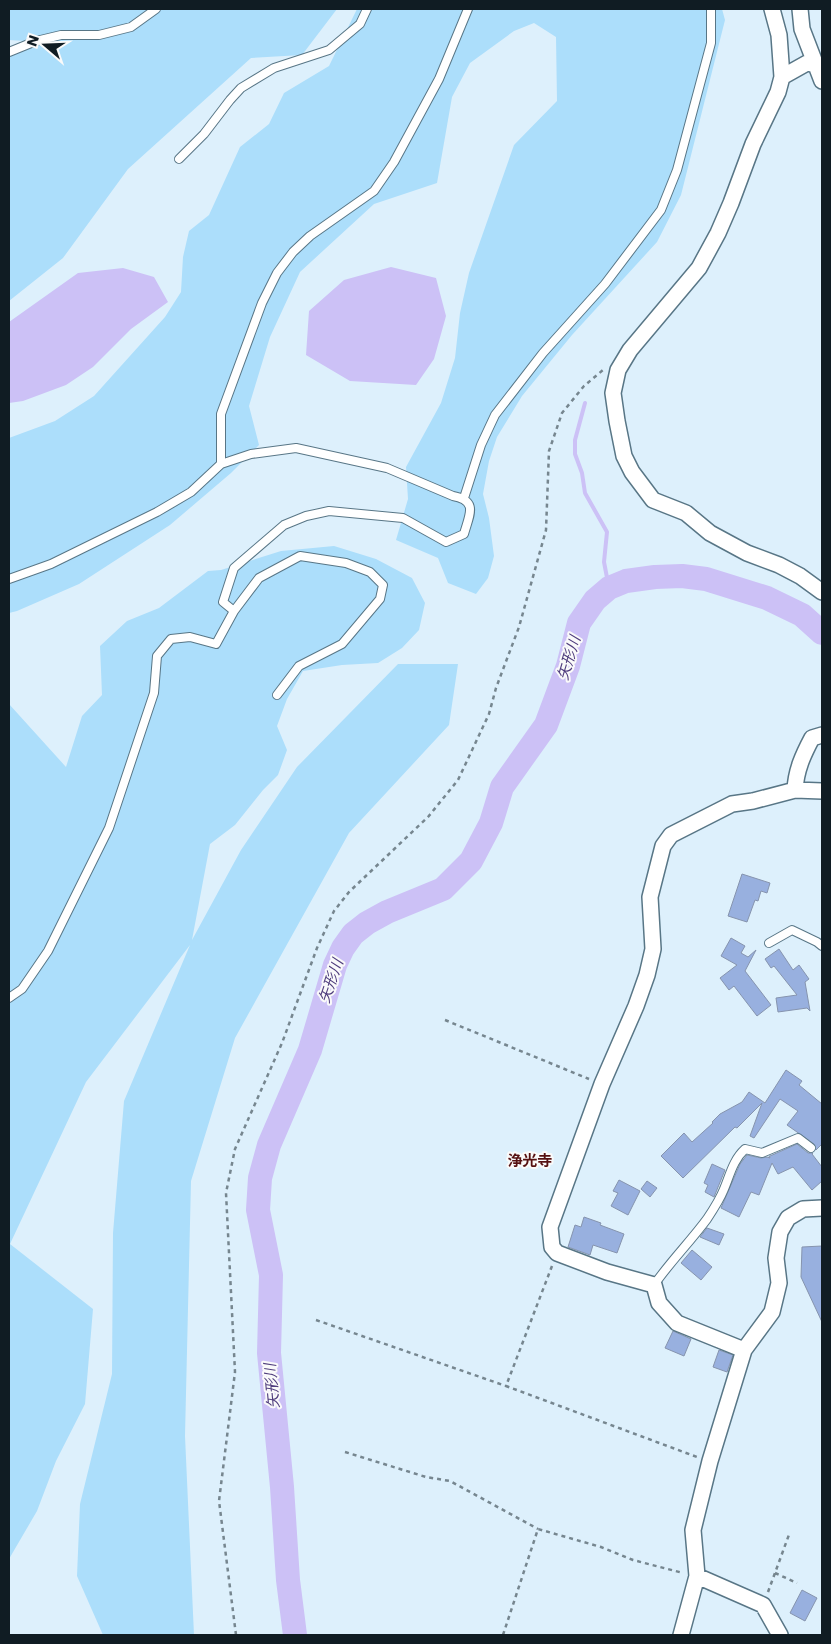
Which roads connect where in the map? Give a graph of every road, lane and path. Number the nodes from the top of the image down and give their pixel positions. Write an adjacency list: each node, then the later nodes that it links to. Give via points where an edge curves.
1 (156, 9): 7 (lane, via 131,27 99,35 61,35)
2 (366, 9): 11 (lane, via 360,24 329,50 274,68 241,88)
3 (468, 9): 13 (lane, via 439,79 394,162 374,191 310,236 277,273 259,310 221,414)
4 (711, 9): 14 (lane, via 711,43 677,170 661,210 496,415 481,445)
5 (772, 9): 9 (street, via 779,35)
6 (800, 9): 8 (street, via 802,29)
7 (9, 52)
8 (816, 65): 9 (street, via 807,63); 10 (street)
9 (782, 77): 12 (street, via 725,218 699,268 630,350)
10 (822, 81)
11 (179, 159)
12 (618, 370): 16 (street, via 613,393 624,456 653,500 686,513 710,533 800,576); 42 (path, via 603,370 584,386 562,413 549,451 546,530 522,618 489,714 458,780 428,817 349,892 334,911 235,1150 226,1193 235,1372 219,1501)
13 (221, 464): 14 (lane, via 251,454 296,448 387,468); 15 (lane, via 191,492 158,512 51,564)
14 (464, 498): 17 (lane, via 470,509 464,534 446,542 403,518 329,511 284,525 234,568 222,602)
15 (9, 579)
16 (822, 592)
17 (234, 611): 18 (lane, via 259,578 300,556 346,563 370,572 382,585 380,600 342,644 299,666); 24 (lane, via 216,644 190,637 171,640 157,656 154,693 109,828 48,951 22,989)
18 (277, 696)
19 (822, 735): 20 (street, via 812,738 800,762)
20 (795, 790): 21 (street); 26 (street, via 753,802 732,804 671,835 663,846 650,897 653,949 647,975)
21 (822, 791)
22 (769, 943): 23 (lane, via 792,930)
23 (822, 946)
24 (9, 998)
25 (445, 1020): 26 (path)
26 (602, 1084): 29 (street, via 550,1227 552,1246)
27 (810, 1148): 30 (lane, via 798,1138 762,1153 745,1149 706,1219)
28 (822, 1208): 32 (street, via 803,1209 788,1218 780,1232 776,1258 779,1283 772,1312)
29 (557, 1253): 30 (street); 33 (path)
30 (654, 1285): 32 (street, via 659,1304 677,1323)
31 (316, 1320): 33 (path)
32 (744, 1350): 35 (street)
33 (506, 1386): 35 (path)
34 (345, 1452): 36 (path, via 426,1477 450,1481)
35 (710, 1462): 39 (street, via 693,1530)
36 (538, 1529): 39 (path, via 601,1546 633,1560); 43 (path)
37 (790, 1532): 38 (path)
38 (775, 1573): 40 (path); 41 (path)
39 (697, 1576): 41 (street); 44 (street)
40 (797, 1583)
41 (763, 1605): 45 (street)
42 (236, 1635)
43 (503, 1635)
44 (681, 1635)
45 (780, 1635)

